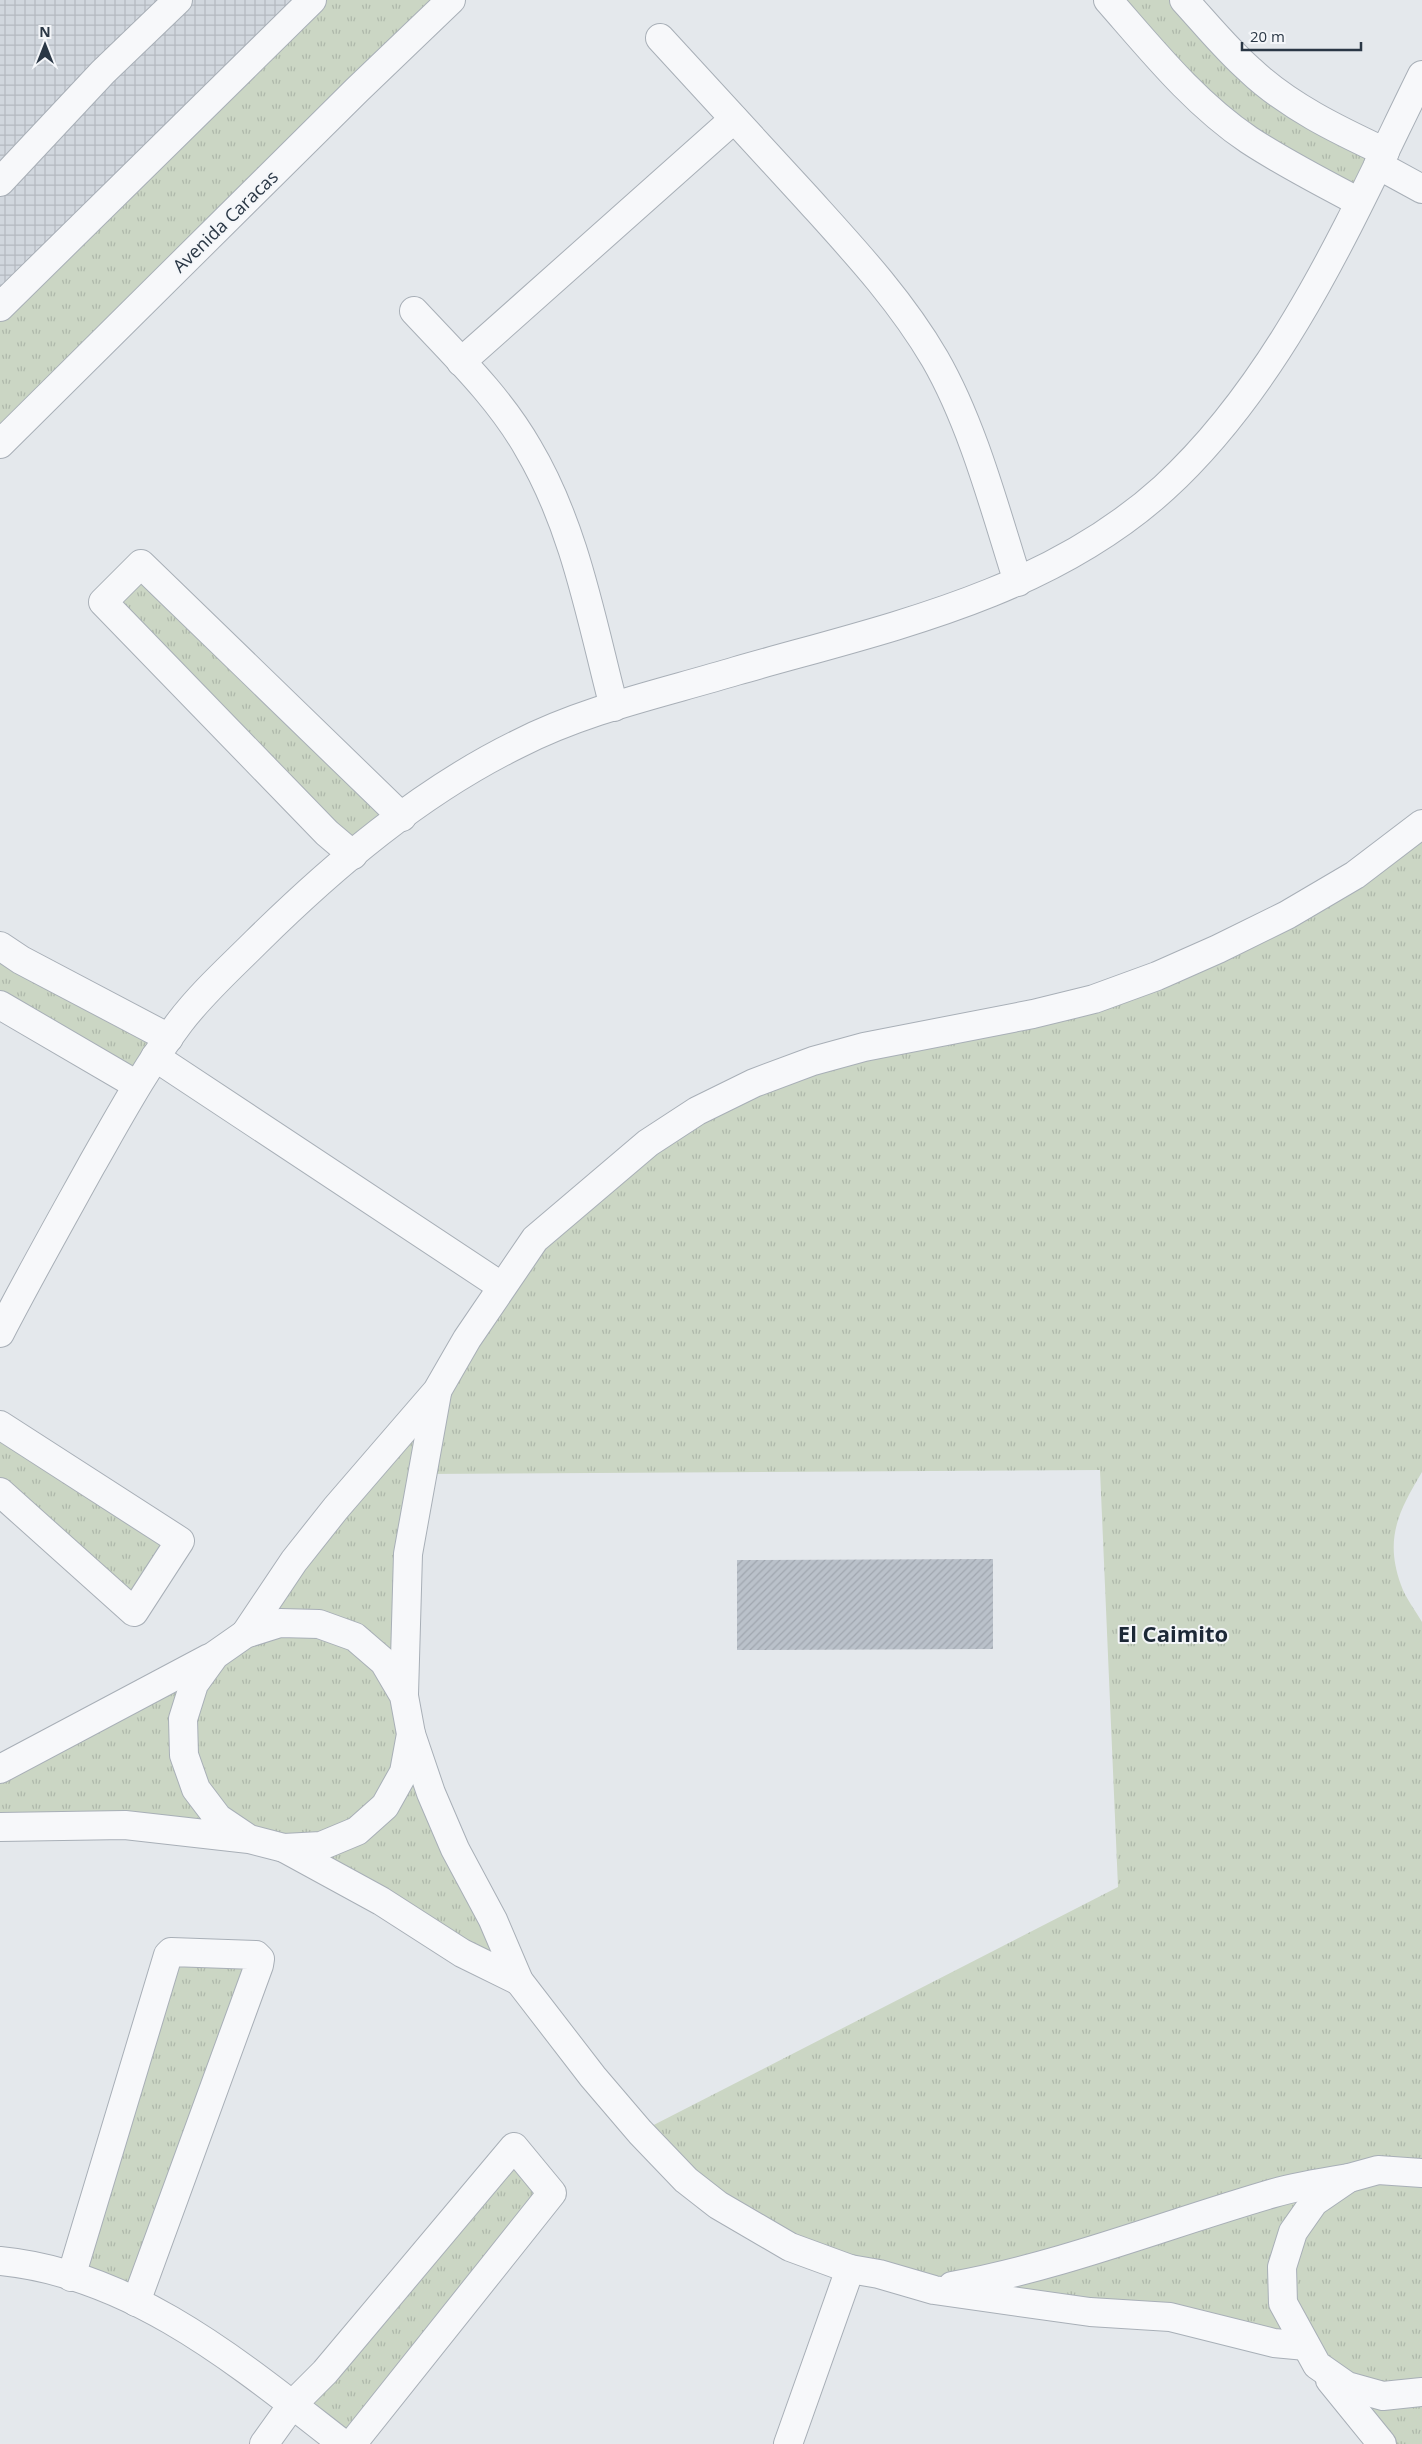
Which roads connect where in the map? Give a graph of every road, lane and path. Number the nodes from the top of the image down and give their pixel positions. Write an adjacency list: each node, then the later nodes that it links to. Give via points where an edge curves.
1 (178, 0): 10 (street, via 103,72)
2 (312, 0): 13 (street)
3 (451, 0): 16 (street, Avenida Caracas)
4 (1108, 0): 12 (street, via 1207,107 1262,148)
5 (1184, 0): 9 (street, via 1251,72)
6 (660, 38): 8 (street)
7 (1422, 75): 9 (street)
8 (734, 119): 15 (street); 17 (street, via 868,265 936,360 982,470)
9 (1381, 158): 11 (street); 12 (street)
10 (0, 182)
11 (1422, 189)
12 (1358, 202): 17 (street, via 1301,310 1267,366 1235,411 1202,448 1165,487 1115,527 1072,555)
13 (0, 307)
14 (414, 311): 15 (street)
15 (461, 362): 18 (street, via 499,405 548,486 567,532)
16 (0, 444)
17 (1018, 582): 18 (street, via 909,622)
18 (614, 707): 19 (street, via 521,742 460,776)
19 (402, 817): 21 (street); 21 (street, via 141,564 103,602 327,833)
20 (1422, 824): 26 (street, via 1355,875 1286,915 1157,976 1077,1003 864,1047 813,1061 754,1083 697,1111 648,1143 535,1239)
21 (353, 855): 24 (street, via 213,984 183,1017)
22 (0, 946): 24 (street)
23 (0, 1005): 25 (street)
24 (162, 1048): 25 (street); 26 (street)
25 (137, 1085): 27 (street)
26 (501, 1286): 28 (street)
27 (2, 1323)
28 (437, 1391): 31 (street, via 294,1561); 33 (street, via 408,1554)
29 (0, 1424): 30 (street, via 180,1541 134,1612)
30 (0, 1492)
31 (245, 1634): 32 (street); 33 (street, via 280,1623 319,1624 355,1638 384,1662)
32 (215, 1655): 35 (street); 37 (street, via 194,1684 183,1719 184,1755 196,1789 218,1818)
33 (404, 1696): 34 (street)
34 (411, 1734): 38 (street, via 404,1772 385,1806 357,1831 321,1846); 39 (street, via 430,1792)
35 (0, 1769)
36 (0, 1827): 37 (street, via 125,1825)
37 (249, 1838): 38 (street)
38 (284, 1848): 39 (street, via 382,1901 462,1953)
39 (519, 1981): 45 (street, via 599,2084 686,2180 718,2205 766,2234)
40 (1422, 2154): 41 (street)
41 (1378, 2170): 42 (street); 43 (street)
42 (1422, 2173)
43 (1349, 2178): 47 (street, via 1276,2192 995,2277); 49 (street, via 1314,2202 1293,2232 1282,2267 1283,2303)
44 (0, 2261): 46 (street)
45 (850, 2269): 47 (street); 55 (street)
46 (71, 2277): 48 (street); 48 (street, via 168,1956 173,1952 256,1956 260,1959 259,1965)
47 (934, 2290): 49 (street, via 1090,2312 1170,2317)
48 (136, 2302): 51 (street, via 198,2336)
49 (1312, 2356): 50 (street, via 1347,2386 1383,2396); 56 (street)
50 (1422, 2392)
51 (292, 2405): 52 (street); 53 (street); 54 (street, via 325,2372 514,2147 552,2193)
52 (264, 2444)
53 (343, 2444)
54 (352, 2444)
55 (788, 2444)
56 (1382, 2444)

